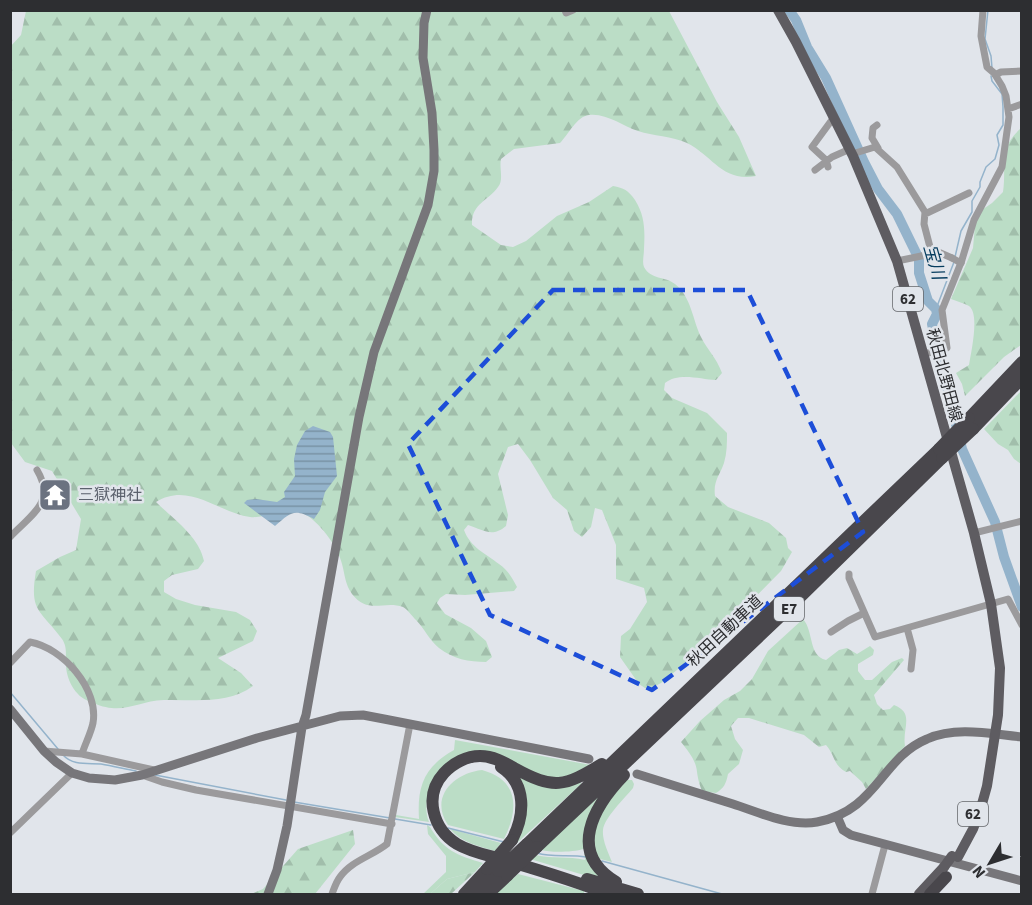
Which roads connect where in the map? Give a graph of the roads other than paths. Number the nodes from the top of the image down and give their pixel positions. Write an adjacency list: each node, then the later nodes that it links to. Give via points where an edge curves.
1 (427, 10): 41 (street, via 423,58 432,113 434,171 428,205 374,352)
2 (565, 10): 3 (street)
3 (573, 10)
4 (778, 10): 10 (main road, 秋田北野田線 / 62)
5 (983, 10): 6 (street, via 981,36)
6 (993, 72): 7 (street); 9 (street, via 1006,96)
7 (1022, 72)
8 (1022, 104): 9 (street)
9 (1008, 109): 20 (street, via 1002,167 974,220)
10 (834, 117): 13 (main road, 秋田北野田線 / 62); 14 (street, via 812,147)
11 (877, 125): 12 (street, via 872,138)
12 (878, 148): 13 (street); 17 (street, via 897,168)
13 (854, 152): 14 (street); 19 (main road, 秋田北野田線 / 62)
14 (827, 164): 15 (street)
15 (815, 170)
16 (969, 193): 17 (street)
17 (925, 214): 18 (street)
18 (931, 251): 19 (street); 20 (street, bridge)
19 (897, 261): 21 (main road, 秋田北野田線 / 62)
20 (962, 262): 21 (street, via 942,310 947,348)
21 (924, 354): 28 (main road, 秋田北野田線 / 62)
22 (1022, 362): 24 (highway, 秋田自動車道 / E7)
23 (1022, 378): 24 (highway, 秋田自動車道 / E7)
24 (971, 423): 25 (highway, 秋田自動車道 / E7, bridge)
25 (941, 453): 38 (highway, 秋田自動車道 / E7); 44 (highway, 秋田自動車道 / E7)
26 (37, 470): 29 (street, via 44,482 45,495)
27 (1022, 521): 28 (street)
28 (974, 533): 31 (main road, 秋田北野田線 / 62)
29 (10, 537)
30 (849, 574): 32 (street)
31 (991, 604): 33 (street, via 1008,599); 34 (street); 42 (main road, 秋田北野田線 / 62, via 1000,668)
32 (864, 613): 34 (street, via 875,637); 35 (street)
33 (1022, 625)
34 (907, 628): 37 (street, via 913,650)
35 (831, 632)
36 (10, 663): 46 (street, via 30,642 43,644 67,661 92,697 93,722)
37 (911, 669)
38 (686, 707): 57 (highway, 秋田自動車道 / E7); 61 (highway, via 615,784 593,818 588,845 595,866)
39 (10, 709): 45 (street)
40 (410, 724): 41 (street, via 363,715 340,716); 47 (street); 54 (street)
41 (302, 727): 48 (street); 52 (street)
42 (995, 734): 43 (street); 53 (street, via 951,733 928,738 897,761 866,798); 58 (main road, 秋田北野田線 / 62, bridge, via 989,770)
43 (1022, 737)
44 (624, 750): 57 (highway, 秋田自動車道 / E7); 69 (highway, via 580,777 557,784 543,782 489,757 465,759 443,774 433,799 433,815 438,824 458,844)
45 (44, 751): 46 (street); 49 (street)
46 (82, 754): 48 (street)
47 (589, 759)
48 (155, 771): 51 (street)
49 (72, 773): 51 (street, via 115,780); 55 (street)
50 (637, 774): 53 (street, via 785,820 815,823)
51 (142, 775): 52 (street, via 196,790)
52 (290, 805): 54 (street); 62 (street, via 278,870)
53 (837, 816): 56 (street, via 845,833)
54 (392, 824): 63 (street, via 387,844 352,865 339,877)
55 (10, 833)
56 (885, 845): 60 (street); 70 (street)
57 (532, 846): 59 (highway, 秋田自動車道 / E7, bridge)
58 (947, 871): 71 (main road); 72 (main road, 62); 73 (highway); 74 (main road, 62)
59 (497, 872): 61 (highway, bridge, via 512,840 517,830 521,798 513,777 503,768 482,762 460,768 441,789 438,802 443,824 455,837 482,848); 64 (highway); 65 (highway, 秋田自動車道 / E7); 66 (highway, 秋田自動車道 / E7)
60 (1022, 881)
61 (635, 893)
62 (268, 894)
63 (332, 894)
64 (464, 894)
65 (473, 894)
66 (488, 894)
67 (595, 894): 68 (highway)
68 (601, 894)
69 (608, 894)
70 (872, 894)
71 (919, 894)
72 (923, 894)
73 (930, 894)
74 (936, 894)

